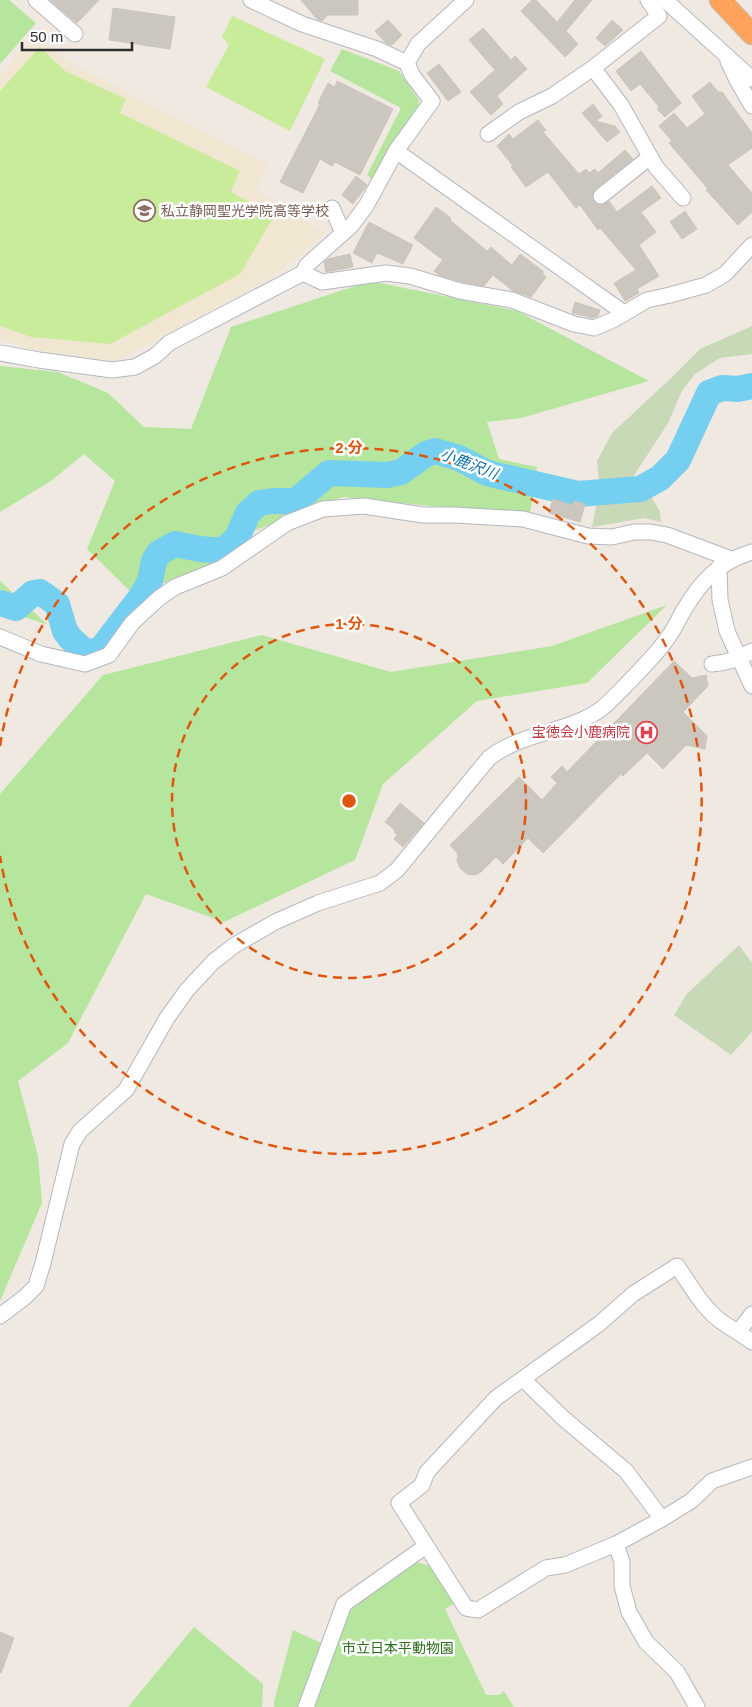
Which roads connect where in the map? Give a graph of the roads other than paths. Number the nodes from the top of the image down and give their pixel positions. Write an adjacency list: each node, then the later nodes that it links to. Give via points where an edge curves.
1 (36, 0): 7 (street)
2 (251, 0): 10 (street, via 302,24 378,49)
3 (466, 0): 10 (street, via 418,44)
4 (648, 0): 11 (street, via 659,16)
5 (665, 0): 9 (street)
6 (720, 0): 8 (highway)
7 (75, 34)
8 (752, 34)
9 (724, 53): 12 (street); 13 (street)
10 (406, 63): 15 (street, via 432,101)
11 (593, 68): 14 (street); 16 (street, via 620,105)
12 (752, 79)
13 (752, 106)
14 (488, 134)
15 (396, 150): 20 (street, via 366,206); 23 (street)
16 (650, 157): 17 (street); 18 (street)
17 (600, 196)
18 (684, 198)
19 (332, 208): 20 (street)
20 (343, 233): 22 (street, via 307,265)
21 (752, 245): 23 (street, via 726,274 706,285 648,300)
22 (304, 273): 23 (street, via 322,282 386,273 410,276 512,300 574,324 594,328); 24 (street, via 169,343 155,356 135,367 112,370)
23 (624, 313)
24 (0, 352)
25 (752, 552): 26 (street)
26 (725, 563): 27 (street, via 667,535 651,532 612,537 588,536 523,519 423,515 364,506 323,509 286,523 222,568 158,598 132,623 109,655 85,664 42,654); 29 (street, via 720,600 727,631); 33 (street, via 701,584 654,656 602,708 583,719 496,752 397,870 380,883 318,903 275,922 213,962 167,1018 126,1090 80,1131 72,1144 36,1286)
27 (0, 637)
28 (752, 651): 29 (street)
29 (739, 659): 30 (street); 31 (street)
30 (712, 664)
31 (752, 686)
32 (752, 1314): 34 (street)
33 (0, 1316)
34 (739, 1331): 35 (street); 36 (street, via 721,1322 678,1266 633,1294 599,1324)
35 (752, 1342)
36 (522, 1379): 38 (street, via 626,1471); 40 (street, via 496,1398 427,1472 422,1485 399,1503)
37 (752, 1467): 38 (street, via 712,1481 691,1501)
38 (662, 1519): 39 (street)
39 (616, 1544): 40 (street, via 566,1565 546,1568 478,1610 466,1608); 42 (street, via 622,1562 622,1586 629,1612 646,1642 677,1672)
40 (426, 1546): 41 (street, via 344,1604)
41 (306, 1707)
42 (696, 1707)

